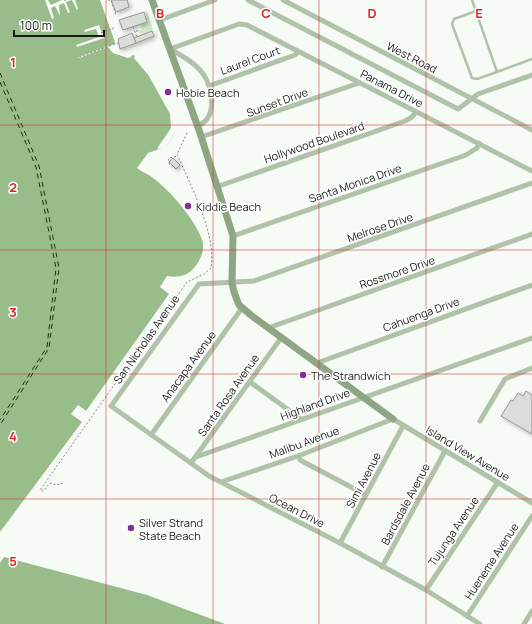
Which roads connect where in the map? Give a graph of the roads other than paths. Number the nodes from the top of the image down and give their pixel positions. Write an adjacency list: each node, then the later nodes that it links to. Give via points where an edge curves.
1 (152, 0): 7 (street)
2 (215, 0): 7 (street)
3 (248, 0): 15 (street, via 458,109)
4 (283, 0): 15 (street, West Road)
5 (472, 0): 6 (lane)
6 (476, 11): 11 (lane); 11 (lane, via 454,19 452,24 472,78 477,79)
7 (160, 20): 8 (street)
8 (170, 49): 9 (street, Panama Drive, via 243,24); 14 (street, via 199,69); 17 (street)
9 (298, 52): 13 (street, Panama Drive); 14 (street, Laurel Court)
10 (532, 59): 11 (lane)
11 (497, 72)
12 (532, 75): 15 (street, via 478,94)
13 (359, 83): 16 (street, Panama Drive); 19 (street, Sunset Drive)
14 (209, 86): 17 (street, via 210,114 207,120)
15 (472, 99): 18 (street, West Road)
16 (416, 112): 20 (street, Panama Drive); 23 (street, Hollywood Boulevard, via 405,121)
17 (197, 127): 19 (street)
18 (532, 130)
19 (201, 137): 23 (street)
20 (479, 143): 21 (street, Panama Drive); 25 (street, Santa Monica Drive, via 466,155)
21 (532, 171)
22 (532, 183): 26 (street, Melrose Drive, via 254,281)
23 (216, 187): 25 (street)
24 (532, 234): 30 (street, Rossmore Drive)
25 (233, 236): 26 (street)
26 (232, 283): 27 (street, Melrose Drive); 29 (street)
27 (199, 284): 37 (street, San Nicholas Avenue)
28 (532, 286): 33 (street, Cahuenga Drive)
29 (242, 308): 30 (street); 42 (street, Anacapa Avenue)
30 (268, 328): 31 (street)
31 (281, 338): 33 (street); 35 (street, Santa Rosa Avenue)
32 (532, 338): 36 (street, Highland Drive)
33 (317, 362): 36 (street)
34 (532, 368): 40 (street, via 505,379)
35 (250, 382): 38 (street); 45 (street, Santa Rosa Avenue)
36 (364, 397): 38 (street, Highland Drive); 39 (street)
37 (111, 406): 42 (street, Ocean Drive)
38 (301, 419): 45 (street, Highland Drive)
39 (393, 419): 41 (street, Island View Avenue); 44 (street, Malibu Avenue)
40 (480, 421)
41 (403, 426): 43 (street, Island View Avenue); 49 (street, Simi Avenue)
42 (151, 435): 46 (street, Ocean Drive)
43 (445, 451): 48 (street, Island View Avenue); 53 (street, Bardsdale Avenue)
44 (298, 456): 47 (street, Malibu Avenue); 49 (street, via 300,460)
45 (196, 457): 46 (street, Santa Rosa Avenue)
46 (190, 463): 47 (street, Ocean Drive)
47 (221, 482): 52 (street, Ocean Drive)
48 (498, 482): 50 (street, Island View Avenue); 54 (street, Tujunga Avenue)
49 (366, 495): 52 (street, Simi Avenue)
50 (532, 503)
51 (532, 516): 56 (street, Hueneme Avenue)
52 (340, 543): 53 (street, Ocean Drive)
53 (382, 567): 54 (street, Ocean Drive)
54 (426, 590): 56 (street, Ocean Drive)
55 (532, 611): 58 (street)
56 (467, 616): 57 (street, Ocean Drive)
57 (480, 624)
58 (524, 624)

